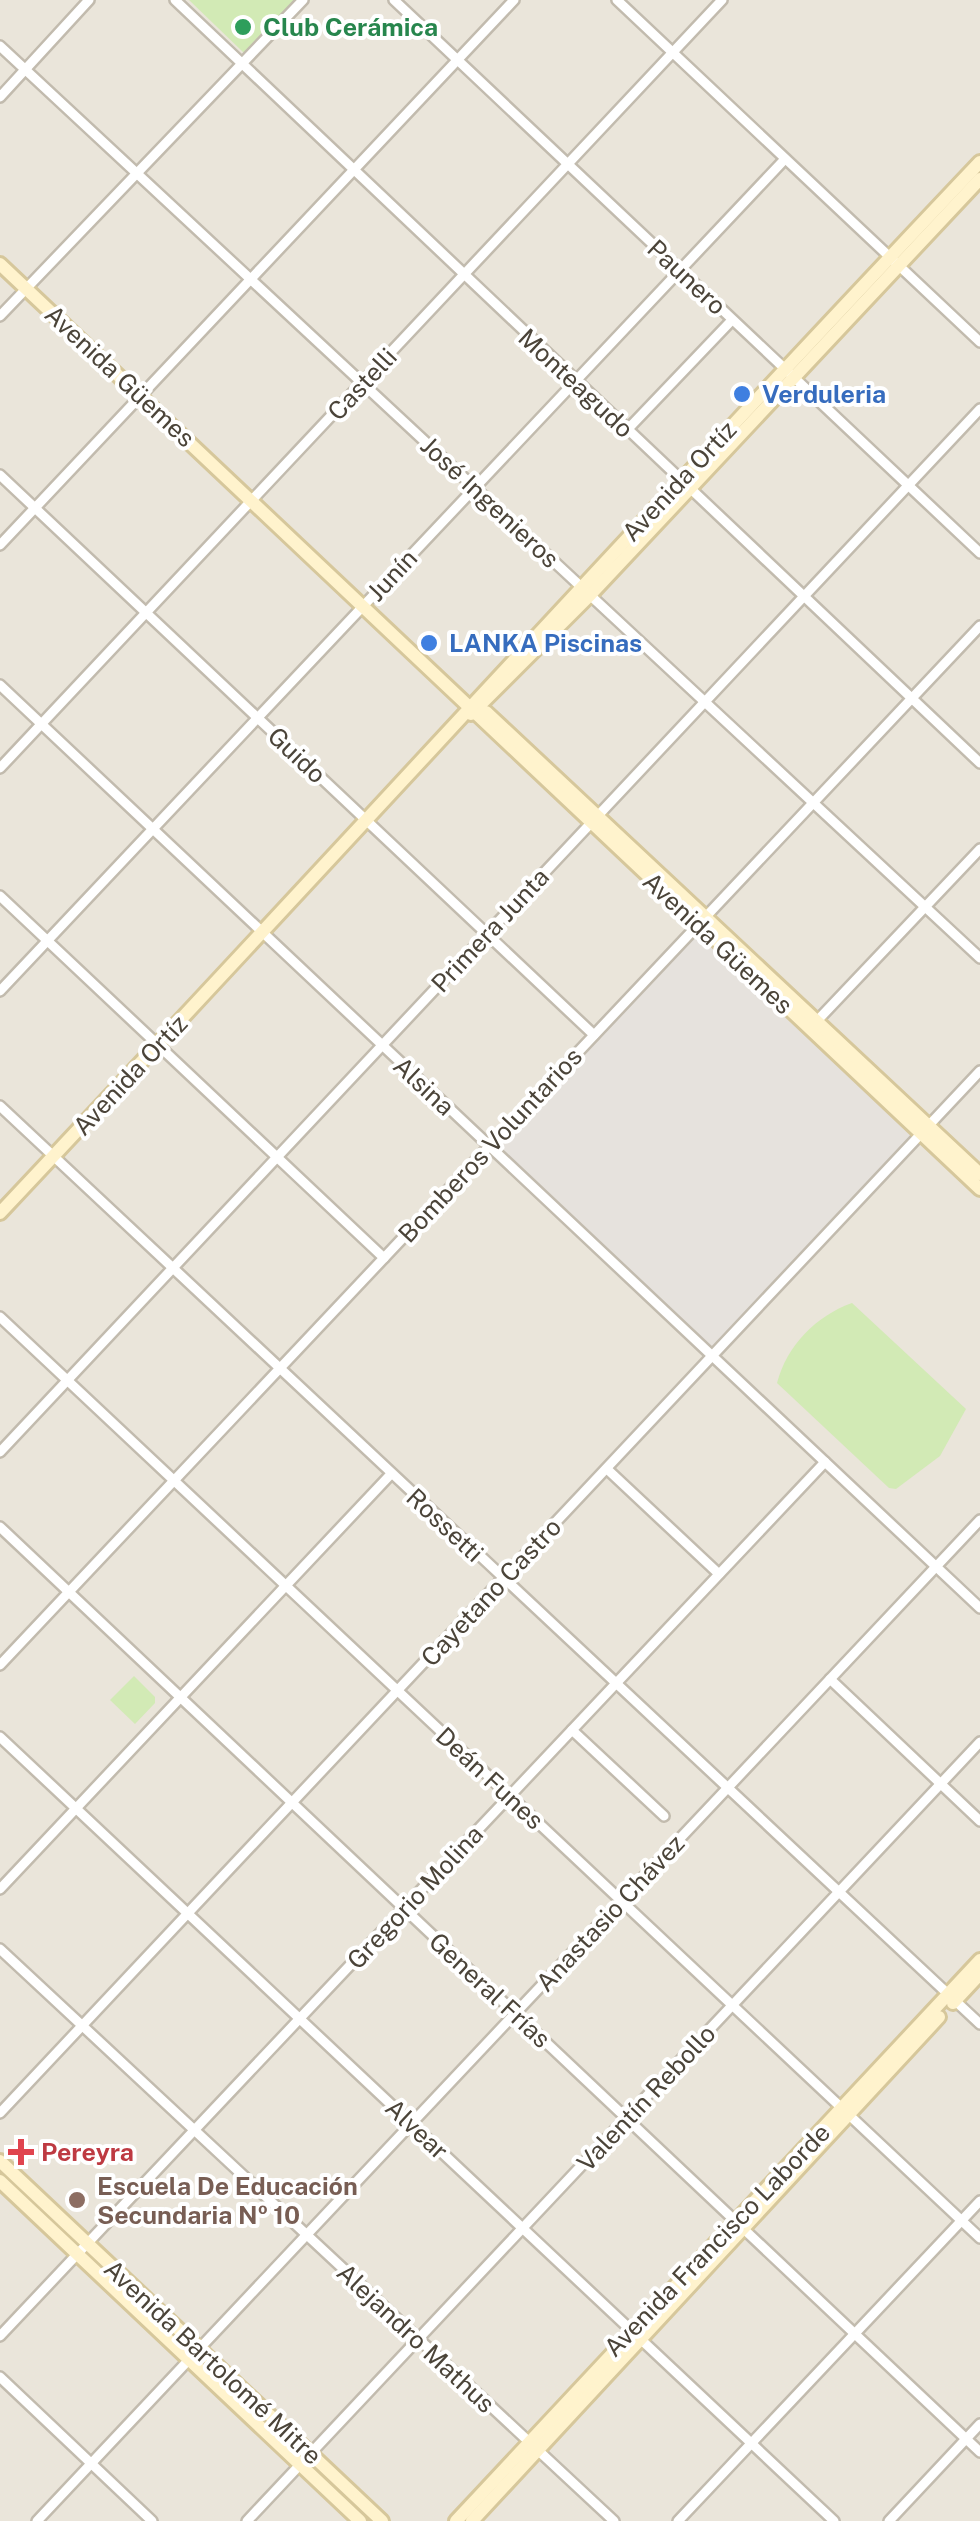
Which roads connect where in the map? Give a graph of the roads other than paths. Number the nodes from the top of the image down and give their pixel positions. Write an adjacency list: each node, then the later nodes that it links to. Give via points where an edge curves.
1 (89, 0): 12 (street)
2 (175, 0): 11 (street, Monteagudo)
3 (303, 0): 11 (street)
4 (394, 0): 10 (street, Paunero)
5 (514, 0): 10 (street)
6 (616, 0): 9 (street)
7 (722, 0): 9 (street, Castelli)
8 (0, 46): 12 (street, José Ingenieros)
9 (674, 54): 14 (street); 16 (street, Castelli)
10 (457, 60): 16 (street, Paunero); 17 (street)
11 (244, 62): 17 (street, Monteagudo); 18 (street)
12 (26, 70): 13 (street); 18 (street, José Ingenieros)
13 (0, 97)
14 (785, 159): 20 (street); 22 (street, Junín)
15 (980, 162): 20 (main road, Avenida Ortíz)
16 (568, 165): 22 (street, Paunero); 23 (street, Castelli)
17 (352, 171): 23 (street, Monteagudo); 24 (street)
18 (137, 173): 24 (street, José Ingenieros); 25 (street)
19 (980, 179): 20 (main road, Avenida Ortíz)
20 (895, 260): 28 (street); 29 (main road, Avenida Ortíz)
21 (0, 264): 25 (main road, Avenida Güemes)
22 (680, 270): 27 (street, Paunero); 31 (street, Junín)
23 (464, 276): 30 (street, Castelli); 31 (street, Monteagudo)
24 (250, 279): 30 (street, José Ingenieros); 32 (street)
25 (26, 288): 26 (street); 32 (main road, Avenida Güemes)
26 (0, 316)
27 (732, 320): 29 (street, Paunero); 34 (street)
28 (980, 342)
29 (789, 372): 36 (main road, Avenida Ortíz); 37 (street, Paunero)
30 (362, 383): 38 (street, José Ingenieros); 39 (street, Castelli)
31 (576, 384): 34 (street, Monteagudo); 38 (street, Junín)
32 (140, 396): 39 (main road, Avenida Güemes); 40 (street)
33 (980, 409): 37 (street, Primera Junta)
34 (627, 430): 36 (street, Monteagudo)
35 (0, 475): 40 (street, Guido)
36 (684, 483): 43 (main road, Avenida Ortíz); 44 (street, Monteagudo)
37 (908, 486): 42 (street, Paunero); 44 (street, Primera Junta)
38 (475, 488): 43 (street, José Ingenieros); 45 (street, Junín)
39 (252, 500): 45 (main road, Avenida Güemes); 46 (street, Castelli)
40 (35, 508): 41 (street); 46 (street, Guido)
41 (0, 545)
42 (980, 553)
43 (586, 590): 50 (street, José Ingenieros); 51 (main road, Avenida Ortíz)
44 (804, 597): 49 (street, Monteagudo); 50 (street, Primera Junta)
45 (364, 605): 51 (main road, Avenida Güemes); 52 (street, Junín)
46 (146, 613): 52 (street, Guido); 53 (street, Castelli)
47 (980, 626): 49 (street, Bomberos Voluntarios)
48 (0, 686): 53 (street, Alsina)
49 (911, 698): 54 (street, Monteagudo); 56 (street, Bomberos Voluntarios)
50 (704, 703): 56 (street, José Ingenieros); 57 (street, Primera Junta)
51 (470, 706): 57 (main road, Avenida Güemes); 58 (main road, Avenida Ortíz)
52 (258, 718): 58 (street, Guido); 59 (street, Junín)
53 (41, 724): 55 (street, Castelli); 59 (street, Alsina)
54 (980, 763)
55 (0, 768)
56 (811, 802): 62 (street, José Ingenieros); 63 (street, Bomberos Voluntarios)
57 (594, 819): 63 (main road, Avenida Güemes); 65 (street, Primera Junta)
58 (368, 822): 64 (main road, Avenida Ortíz); 65 (street, Guido)
59 (152, 830): 64 (street, Alsina); 66 (street, Junín)
60 (980, 849): 62 (street)
61 (0, 896): 66 (street)
62 (925, 907): 67 (street, José Ingenieros); 69 (street)
63 (702, 920): 69 (main road, Avenida Güemes); 70 (street, Bomberos Voluntarios)
64 (263, 934): 71 (main road, Avenida Ortíz); 72 (street, Alsina)
65 (486, 934): 70 (street, Guido); 72 (street, Primera Junta)
66 (48, 941): 68 (street, Junín); 71 (street)
67 (980, 958)
68 (0, 991)
69 (813, 1026): 75 (main road, Avenida Güemes)
70 (594, 1036): 76 (street, Bomberos Voluntarios)
71 (158, 1045): 77 (main road, Avenida Ortíz); 78 (street)
72 (382, 1046): 76 (street, Alsina); 78 (street, Primera Junta)
73 (980, 1071): 75 (street, Cayetano Castro)
74 (0, 1106): 77 (street, Rossetti)
75 (924, 1130): 79 (main road, Avenida Güemes); 80 (main road, Avenida Güemes); 85 (street, Cayetano Castro)
76 (489, 1146): 82 (street, Bomberos Voluntarios); 85 (street, Alsina)
77 (53, 1156): 81 (main road, Avenida Ortíz); 83 (street, Rossetti)
78 (277, 1157): 82 (street); 83 (street, Primera Junta)
79 (980, 1174)
80 (980, 1189)
81 (0, 1213)
82 (384, 1258): 86 (street, Bomberos Voluntarios)
83 (172, 1269): 86 (street, Rossetti); 87 (street, Primera Junta)
84 (0, 1317): 87 (street, Deán Funes)
85 (713, 1357): 89 (street, Alsina); 90 (street, Cayetano Castro)
86 (279, 1369): 91 (street, Rossetti); 92 (street, Bomberos Voluntarios)
87 (68, 1380): 88 (street, Primera Junta); 92 (street, Deán Funes)
88 (0, 1452)
89 (824, 1462): 95 (street, Alsina); 96 (street, Gregorio Molina)
90 (607, 1469): 96 (street); 97 (street, Cayetano Castro)
91 (391, 1474): 97 (street, Rossetti); 98 (street)
92 (174, 1481): 98 (street, Deán Funes); 99 (street, Bomberos Voluntarios)
93 (980, 1520): 95 (street, Anastasio Chávez)
94 (0, 1527): 99 (street, General Frías)
95 (936, 1567): 100 (street, Alsina); 102 (street, Anastasio Chávez)
96 (719, 1574): 103 (street, Gregorio Molina)
97 (504, 1579): 103 (street, Rossetti); 104 (street, Cayetano Castro)
98 (286, 1586): 104 (street, Deán Funes); 105 (street)
99 (69, 1592): 101 (street, Bomberos Voluntarios); 105 (street, General Frías)
100 (980, 1608)
101 (0, 1665)
102 (830, 1680): 109 (street); 110 (street, Anastasio Chávez)
103 (616, 1684): 106 (street, Gregorio Molina); 110 (street, Rossetti)
104 (398, 1691): 111 (street, Deán Funes); 112 (street, Cayetano Castro)
105 (181, 1698): 112 (street, General Frías); 113 (street)
106 (572, 1730): 111 (street, Gregorio Molina); 114 (street)
107 (0, 1738): 113 (street, Alvear)
108 (980, 1742): 109 (street, Valentín Rebollo)
109 (941, 1784): 115 (street); 117 (street, Valentín Rebollo)
110 (728, 1788): 117 (street, Rossetti); 118 (street, Anastasio Chávez)
111 (510, 1796): 118 (street, Deán Funes); 119 (street, Gregorio Molina)
112 (292, 1803): 119 (street, General Frías); 120 (street, Cayetano Castro)
113 (76, 1809): 116 (street); 120 (street, Alvear)
114 (664, 1816)
115 (980, 1821)
116 (0, 1889)
117 (839, 1892): 124 (street, Rossetti); 125 (street, Valentín Rebollo)
118 (622, 1901): 125 (street, Deán Funes); 126 (street, Anastasio Chávez)
119 (404, 1908): 126 (street, General Frías); 127 (street, Gregorio Molina)
120 (188, 1914): 127 (street, Alvear); 129 (street, Cayetano Castro)
121 (0, 1949): 129 (street, Alejandro Mathus)
122 (980, 1960): 124 (main road, Avenida Francisco Laborde)
123 (980, 1974): 124 (main road, Avenida Francisco Laborde)
124 (952, 1997): 128 (street, Rossetti); 130 (main road, Avenida Francisco Laborde)
125 (733, 2006): 130 (street, Deán Funes); 132 (street, Valentín Rebollo)
126 (515, 2014): 132 (street, General Frías); 133 (street, Anastasio Chávez)
127 (300, 2019): 133 (street, Alvear); 134 (street, Gregorio Molina)
128 (980, 2024)
129 (82, 2026): 131 (street, Cayetano Castro); 134 (street, Alejandro Mathus)
130 (846, 2112): 138 (street, Deán Funes); 139 (main road, Avenida Francisco Laborde)
131 (0, 2113)
132 (627, 2119): 139 (street, General Frías); 140 (street, Valentín Rebollo)
133 (411, 2124): 140 (street, Alvear); 141 (street, Anastasio Chávez)
134 (193, 2132): 141 (street, Alejandro Mathus); 143 (street, Gregorio Molina)
135 (0, 2161): 143 (main road, Avenida Bartolomé Mitre)
136 (0, 2181): 144 (main road, Avenida Bartolomé Mitre)
137 (980, 2201): 138 (street)
138 (962, 2220): 142 (street, Deán Funes); 146 (street)
139 (738, 2224): 145 (main road, Avenida Francisco Laborde); 146 (street, General Frías)
140 (523, 2229): 145 (street, Alvear); 148 (street, Valentín Rebollo)
141 (307, 2236): 148 (street, Alejandro Mathus); 149 (street, Anastasio Chávez)
142 (980, 2238)
143 (88, 2244): 144 (street, Gregorio Molina); 149 (main road, Avenida Bartolomé Mitre)
144 (78, 2254): 147 (street, Gregorio Molina); 150 (main road, Avenida Bartolomé Mitre)
145 (635, 2334): 154 (street, Alvear); 155 (main road, Avenida Francisco Laborde)
146 (855, 2334): 153 (street, General Frías); 154 (street)
147 (0, 2336)
148 (417, 2341): 155 (street, Alejandro Mathus); 157 (street, Valentín Rebollo)
149 (199, 2349): 150 (street, Anastasio Chávez); 157 (main road, Avenida Bartolomé Mitre)
150 (189, 2360): 158 (street, Anastasio Chávez); 159 (main road, Avenida Bartolomé Mitre)
151 (0, 2377): 158 (street)
152 (980, 2424): 153 (street)
153 (966, 2439): 156 (street, General Frías); 170 (street)
154 (752, 2443): 168 (street); 169 (street, Alvear)
155 (533, 2446): 165 (main road, Avenida Francisco Laborde); 166 (main road, Avenida Francisco Laborde); 167 (street, Alejandro Mathus)
156 (980, 2452)
157 (311, 2454): 159 (street, Valentín Rebollo); 164 (main road, Avenida Bartolomé Mitre)
158 (91, 2463): 160 (street, Anastasio Chávez); 161 (street)
159 (300, 2465): 162 (street, Valentín Rebollo); 163 (main road, Avenida Bartolomé Mitre)
160 (37, 2521)
161 (152, 2521)
162 (247, 2521)
163 (360, 2521)
164 (382, 2521)
165 (456, 2521)
166 (472, 2521)
167 (614, 2521)
168 (678, 2521)
169 (834, 2521)
170 (888, 2521)

